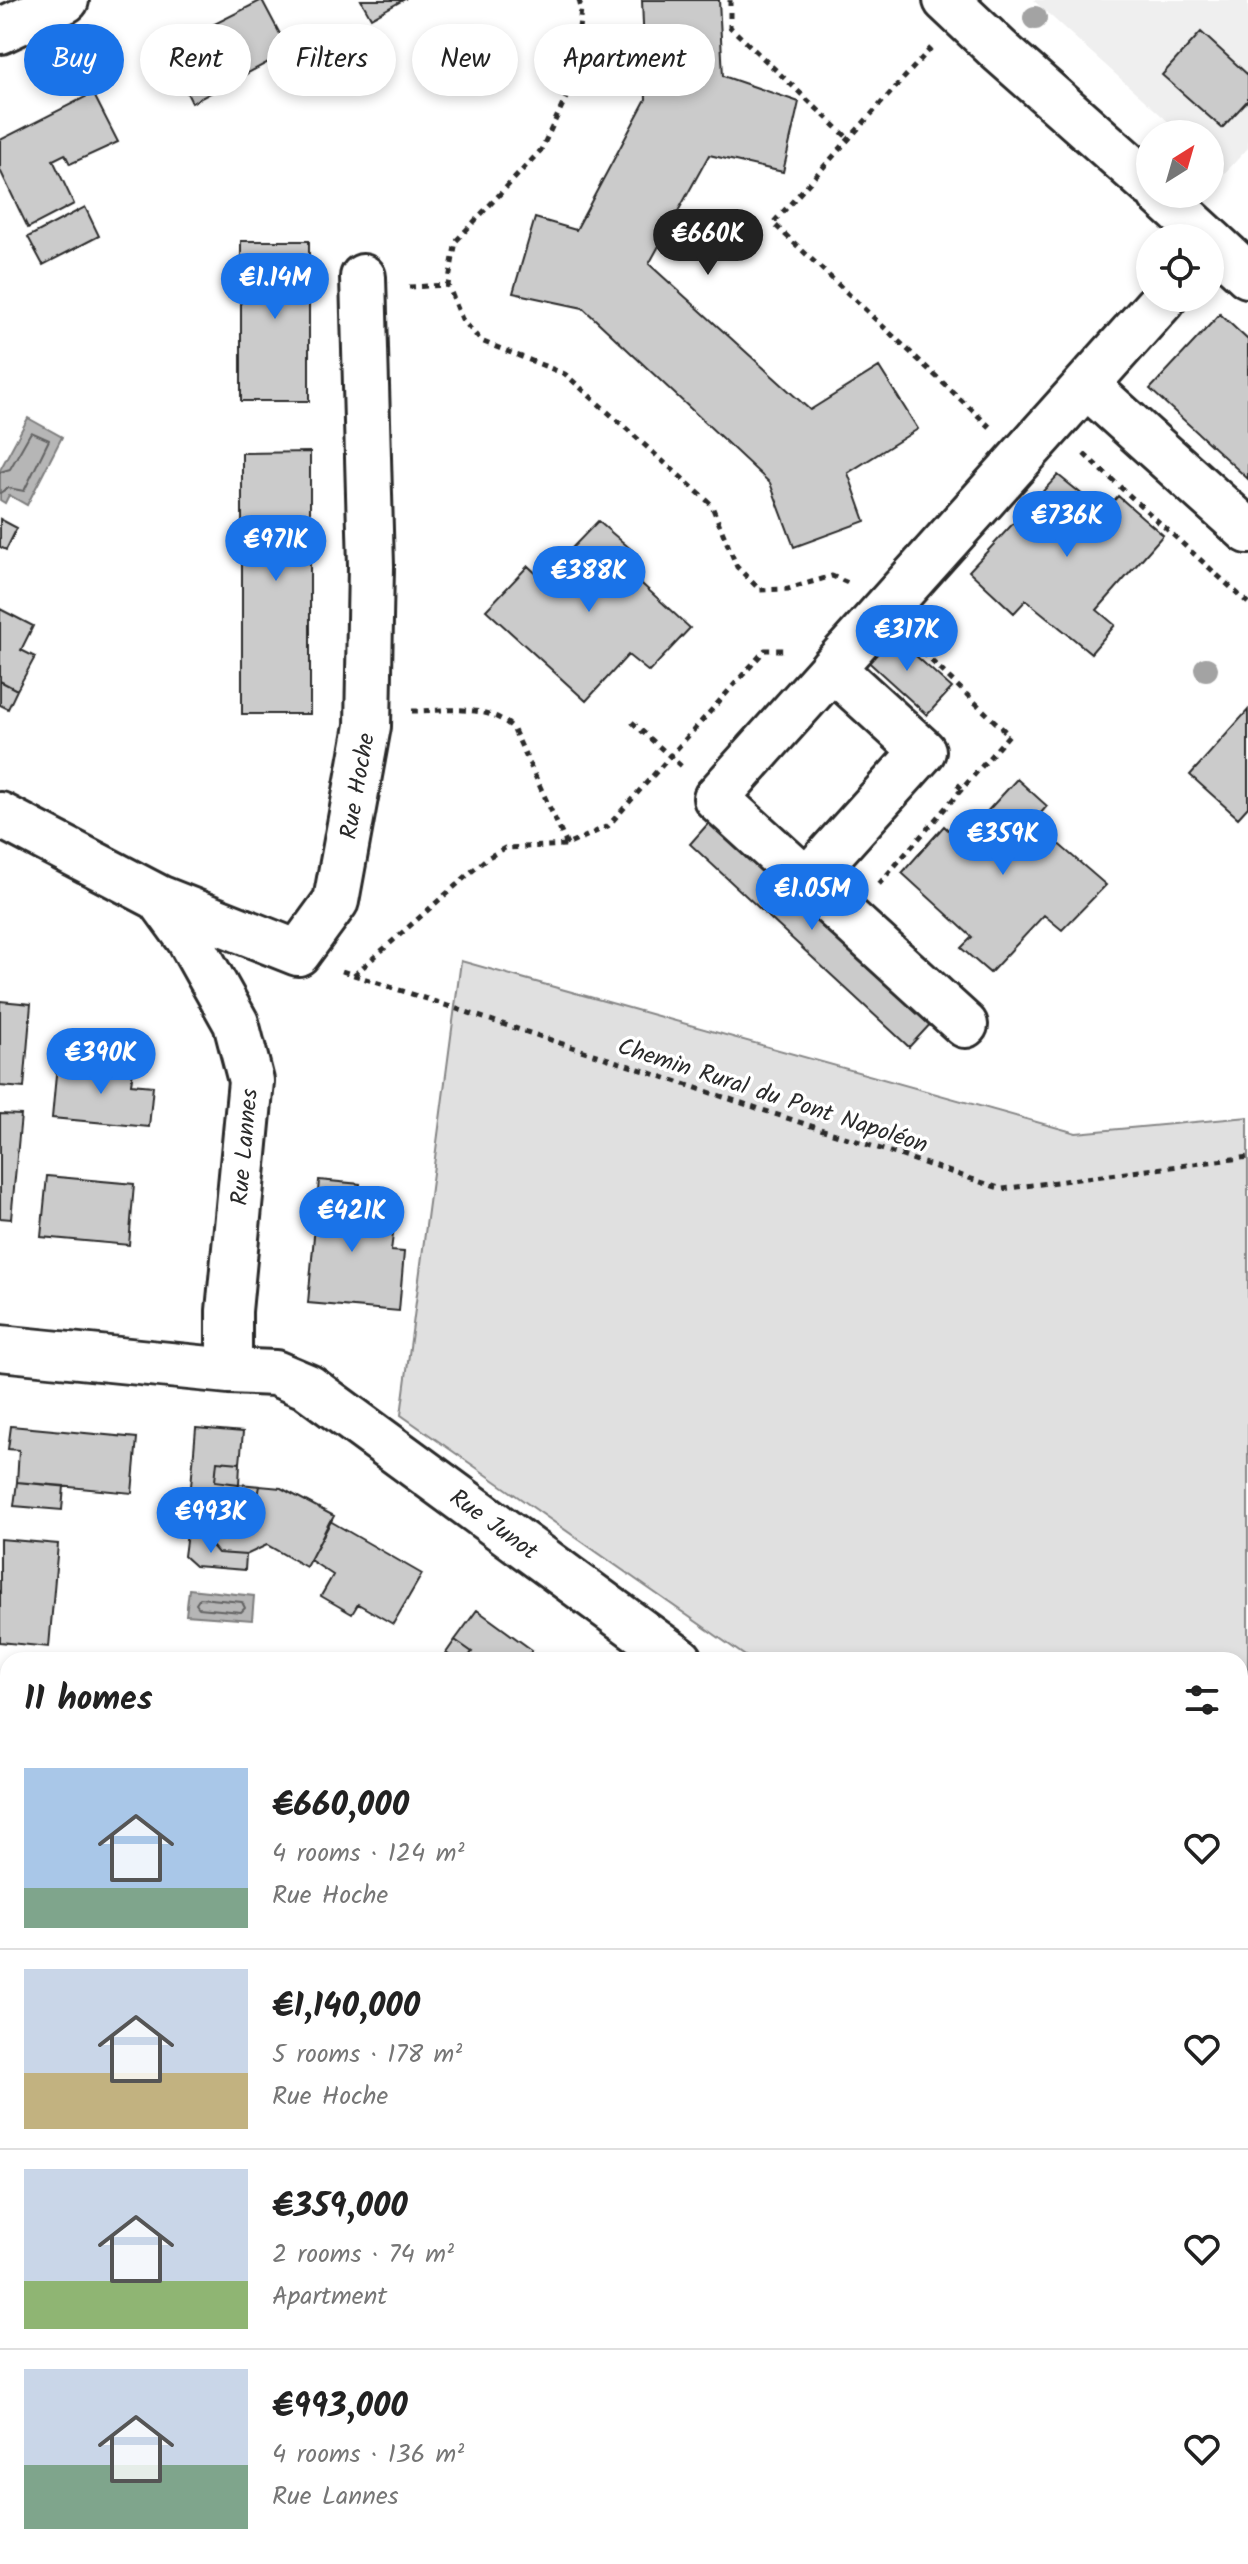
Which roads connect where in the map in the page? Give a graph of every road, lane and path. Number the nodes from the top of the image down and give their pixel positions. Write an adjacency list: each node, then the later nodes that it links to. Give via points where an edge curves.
1 (66, 0): 5 (street)
2 (579, 0): 19 (path, via 574,81 541,150 456,241 448,285 462,319 481,341 565,374 711,504 737,567 760,590 788,589 832,576 854,587)
3 (730, 0): 6 (path, via 730,27)
4 (954, 8): 6 (path); 7 (street)
5 (0, 31)
6 (849, 139): 15 (path, via 773,223)
7 (1136, 171)
8 (1175, 208): 9 (street)
9 (1191, 224)
10 (1224, 254): 11 (street)
11 (1248, 275)
12 (363, 277): 21 (street, Rue Hoche, via 371,566)
13 (1151, 312): 14 (street)
14 (1086, 385): 17 (street); 19 (street)
15 (995, 432)
16 (1082, 452): 18 (path)
17 (1248, 531)
18 (1248, 603)
19 (882, 613): 20 (street); 25 (path, via 1009,735)
20 (814, 659): 23 (street); 24 (path, via 765,650); 26 (street)
21 (368, 711): 28 (path, via 487,712 503,718 513,728); 32 (street, Rue Hoche, via 336,901)
22 (632, 722): 24 (path)
23 (923, 751): 25 (path); 29 (street)
24 (670, 757): 26 (path); 28 (path, via 608,826)
25 (962, 789): 30 (path)
26 (716, 798): 29 (street)
27 (0, 815): 31 (street)
28 (567, 845): 33 (path, via 505,848 487,858)
29 (806, 881): 34 (street)
30 (873, 891)
31 (159, 898): 32 (street); 37 (street, Rue Lannes, via 189,939 236,1023 251,1081 229,1311)
32 (298, 953): 33 (path, Chemin Rural du Pont Napoléon)
33 (354, 975): 35 (path, Chemin Rural du Pont Napoléon, via 1002,1189)
34 (965, 1025)
35 (1248, 1157)
36 (0, 1348): 37 (street)
37 (229, 1371): 38 (street, Rue Junot, via 275,1373 308,1387)
38 (669, 1652)

